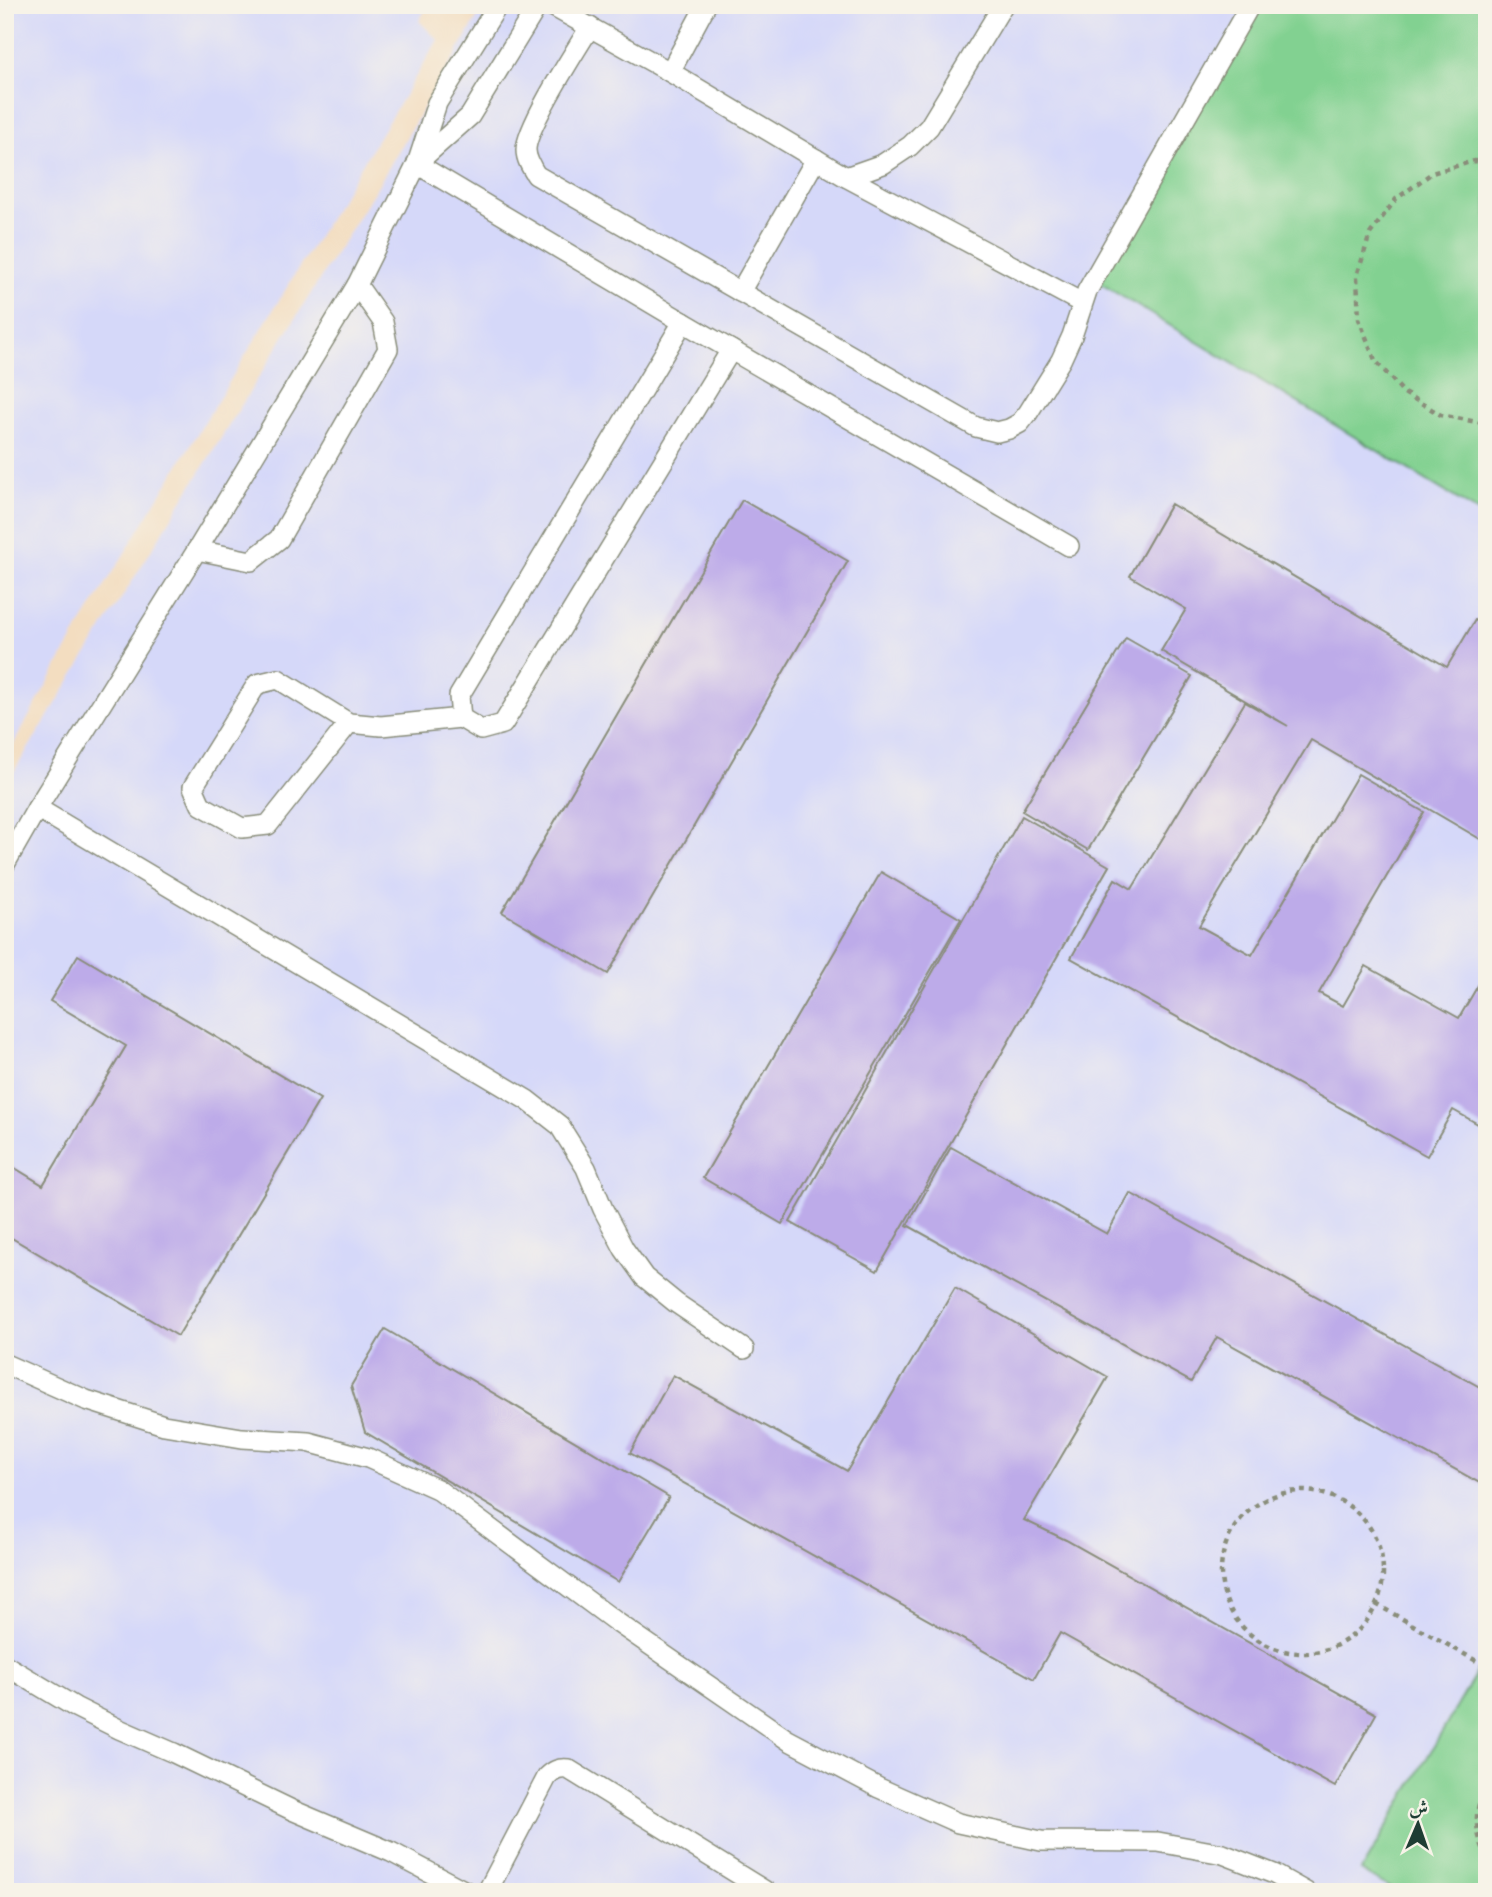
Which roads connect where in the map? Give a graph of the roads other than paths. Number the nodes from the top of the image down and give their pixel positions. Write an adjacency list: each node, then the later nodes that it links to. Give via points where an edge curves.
1 (498, 5): 10 (lane, via 437,103)
2 (538, 5): 10 (lane, via 470,116)
3 (550, 5): 7 (lane)
4 (706, 5): 8 (lane)
5 (1003, 5): 11 (lane, via 929,127 883,164)
6 (1250, 5): 14 (lane)
7 (590, 27): 8 (lane); 13 (lane, via 530,134 526,150 531,167 536,175)
8 (670, 72): 9 (lane)
9 (816, 159): 11 (lane); 13 (lane)
10 (417, 164): 12 (lane); 15 (lane)
11 (846, 177): 14 (lane)
12 (357, 285): 18 (lane); 18 (lane, via 383,322 388,349 279,538 251,561)
13 (740, 292): 14 (lane, via 976,427 997,432 1020,423 1028,413 1061,360)
14 (1082, 303)
15 (683, 322): 16 (lane); 19 (lane, via 459,696)
16 (731, 350): 17 (lane); 19 (lane, via 503,724 481,730)
17 (1069, 546)
18 (197, 550): 21 (lane)
19 (461, 718): 20 (lane, via 381,726)
20 (349, 723): 20 (lane, via 278,679 257,684 193,787 201,805 243,828 268,825)
21 (37, 808): 22 (lane); 23 (lane, via 527,1100 559,1125 586,1168 624,1249 644,1277)
22 (5, 864)
23 (744, 1349)
24 (5, 1364): 29 (lane, via 86,1400 164,1425 242,1438 308,1442 368,1458 437,1489 615,1621 788,1740 958,1823 1041,1841 1158,1842 1223,1854)
25 (5, 1665): 26 (lane, via 119,1729 391,1852)
26 (467, 1892)
27 (487, 1892): 28 (lane, via 547,1777 561,1768)
28 (767, 1892)
29 (1306, 1892)

